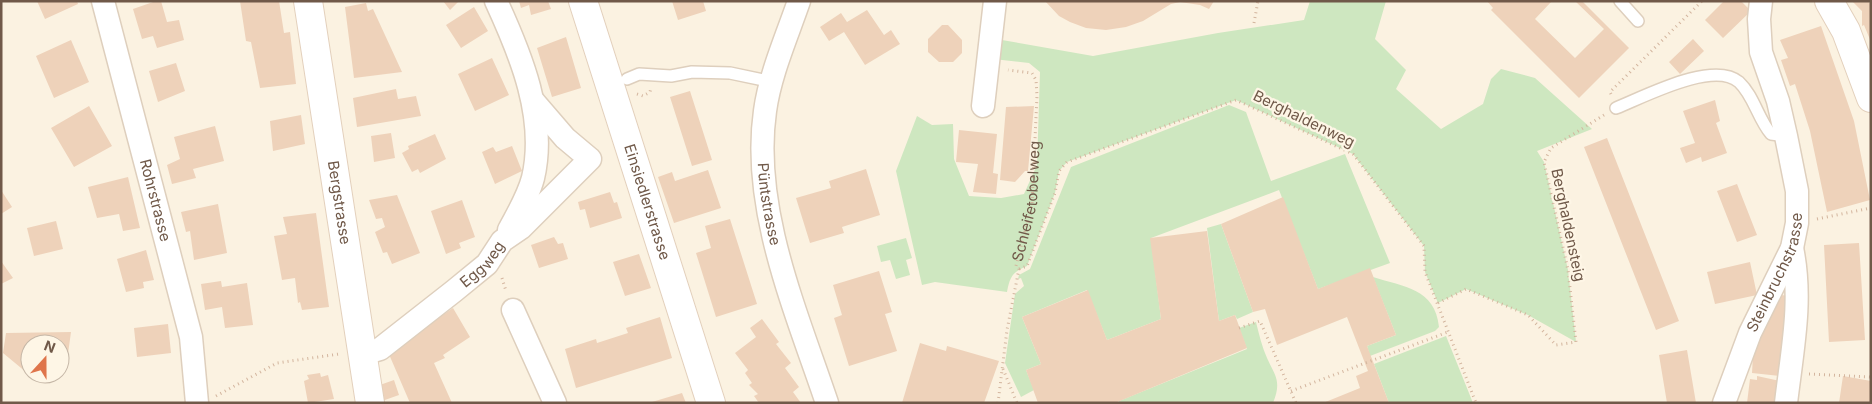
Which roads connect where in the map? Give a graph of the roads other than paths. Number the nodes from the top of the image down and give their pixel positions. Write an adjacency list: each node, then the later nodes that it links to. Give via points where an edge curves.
1 (103, 1): 22 (street, Rohrstrasse, via 189,328)
2 (308, 1): 21 (main road, Bergstrasse)
3 (496, 1): 14 (street)
4 (583, 1): 25 (main road, Einsiedlerstrasse)
5 (799, 1): 12 (street, Püntstrasse)
6 (995, 1): 15 (street)
7 (1620, 1): 10 (lane)
8 (1761, 1): 17 (street, Steinbruchstrasse, via 1761,52)
9 (1829, 1): 13 (main road, via 1846,31)
10 (1638, 21)
11 (627, 79): 12 (lane, via 639,74 670,76 692,72 730,73)
12 (773, 82): 26 (street, Püntstrasse, via 765,109 762,145 765,200 772,235)
13 (1871, 98)
14 (534, 102): 18 (street, via 536,156 532,178 525,200); 18 (street, Eggweg, via 565,138 590,159 521,228)
15 (983, 106)
16 (1616, 108): 17 (lane, via 1698,76 1713,74 1739,82 1771,134)
17 (1786, 136): 19 (street, Steinbruchstrasse, via 1797,191)
18 (502, 241): 21 (street, Eggweg, via 486,264 380,349)
19 (1792, 248): 27 (street, Steinbruchstrasse, via 1750,333); 28 (street, via 1797,314)
20 (513, 310): 24 (street)
21 (353, 354): 23 (main road, Bergstrasse)
22 (197, 403)
23 (370, 403)
24 (555, 403)
25 (711, 403)
26 (827, 403)
27 (1724, 403)
28 (1786, 403)

